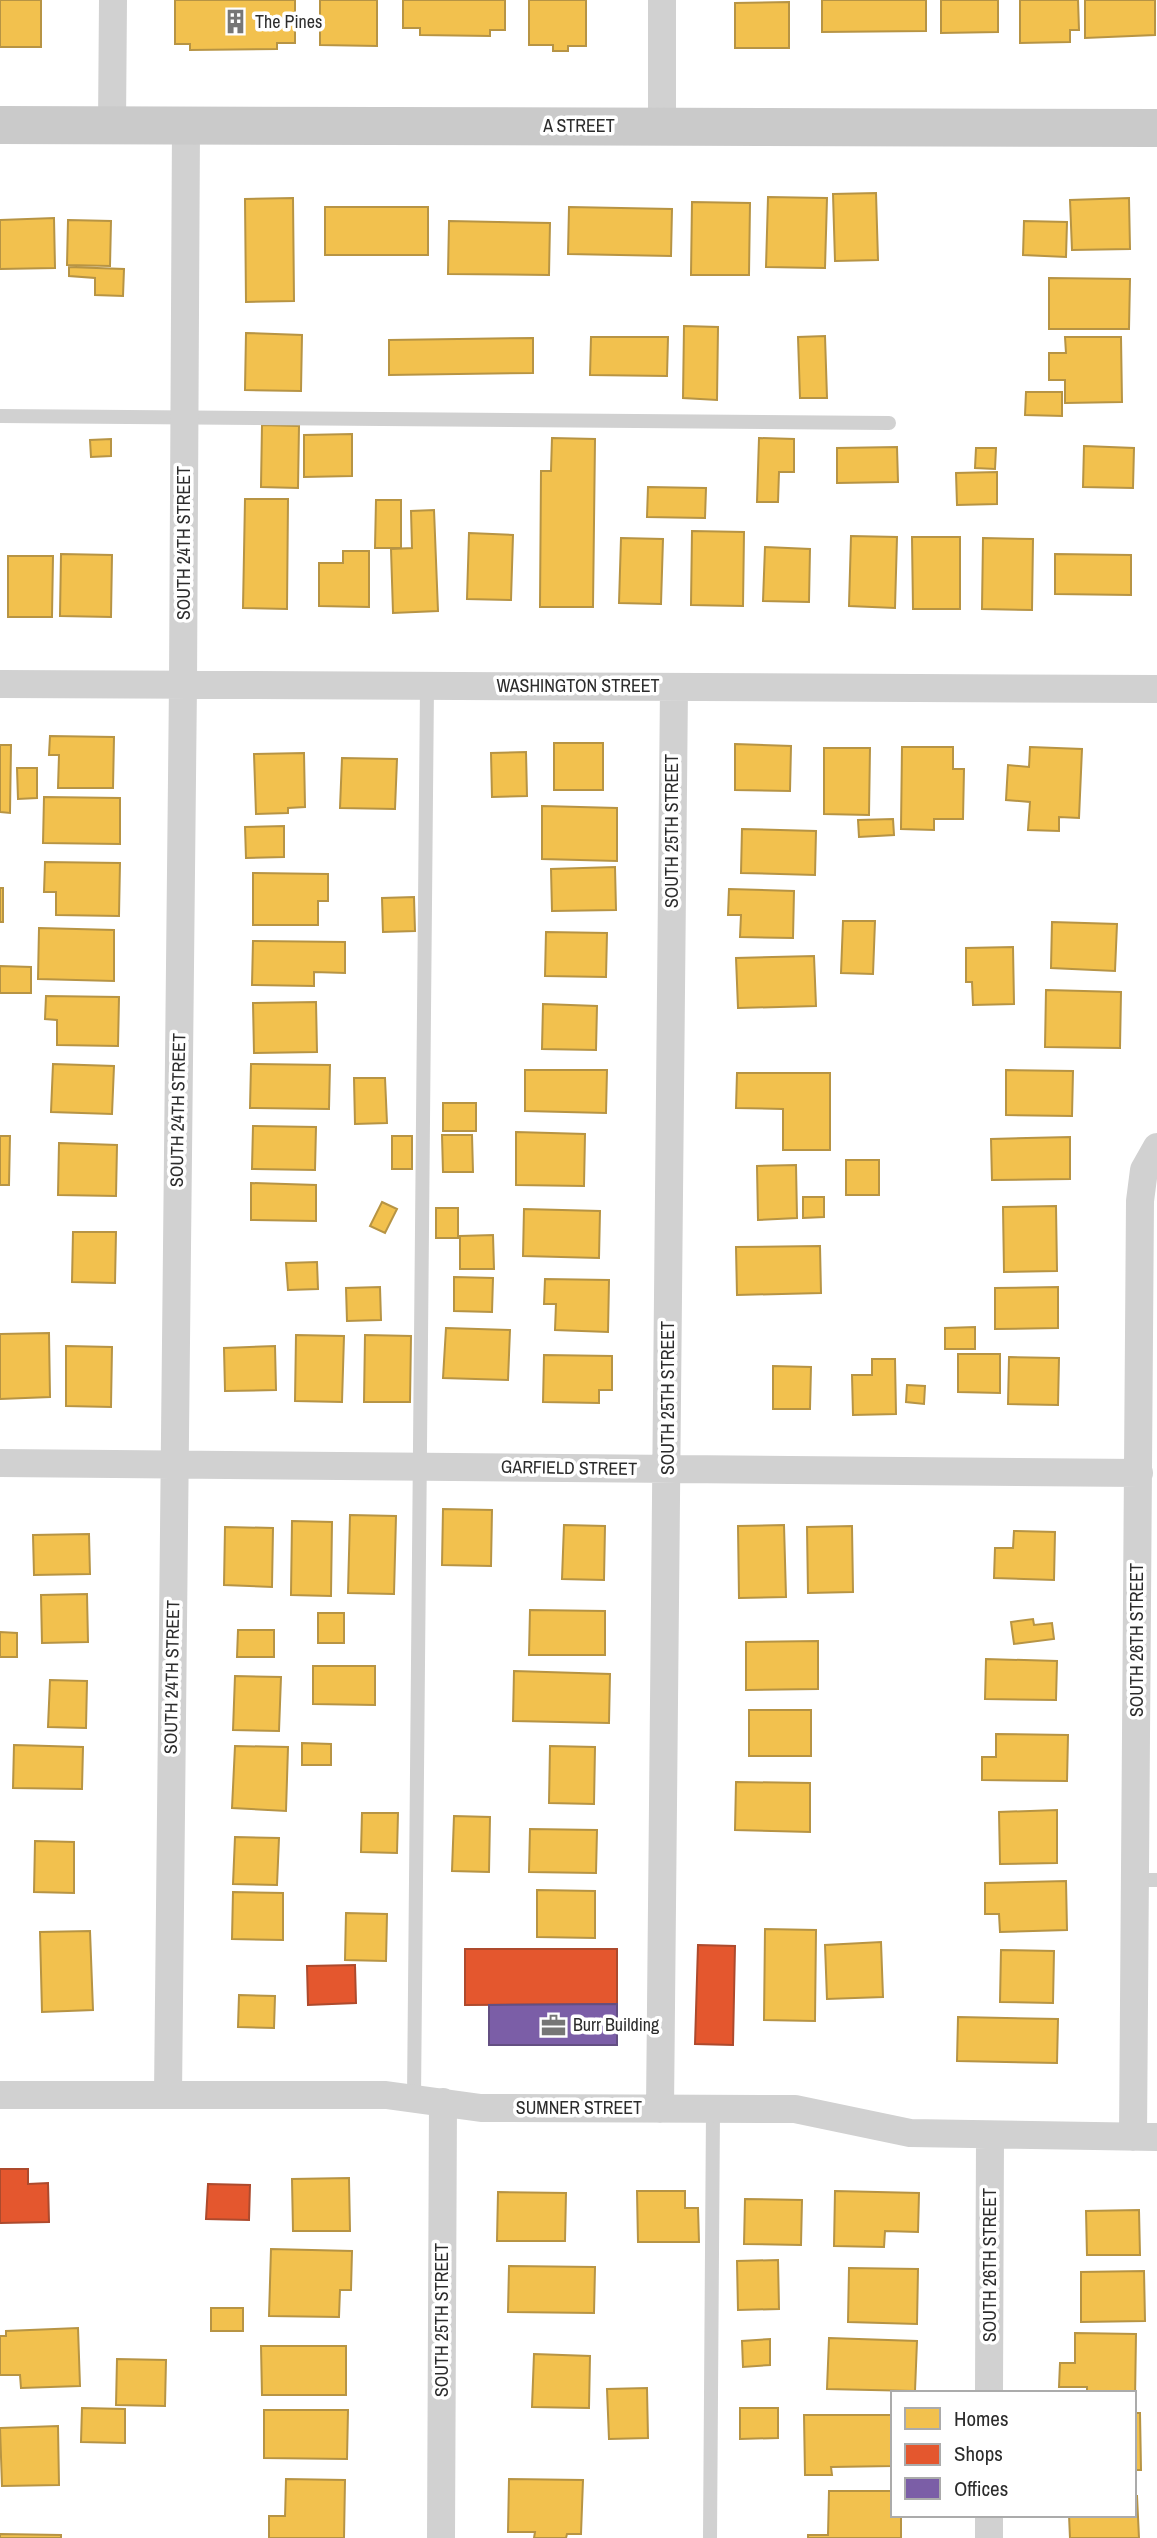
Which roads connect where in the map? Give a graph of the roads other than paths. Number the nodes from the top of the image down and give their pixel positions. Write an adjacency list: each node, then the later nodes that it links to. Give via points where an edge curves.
1 (113, 0): 4 (street)
2 (662, 0): 6 (street)
3 (0, 125): 4 (main road, A STREET)
4 (112, 125): 5 (main road, A STREET)
5 (186, 126): 6 (main road, A STREET); 9 (street, SOUTH 24TH STREET)
6 (662, 126): 7 (main road, A STREET)
7 (1157, 128)
8 (0, 416): 9 (lane)
9 (184, 417): 10 (lane); 12 (street, SOUTH 24TH STREET)
10 (889, 423)
11 (0, 684): 12 (street, WASHINGTON STREET)
12 (183, 684): 13 (street, WASHINGTON STREET); 19 (street, SOUTH 24TH STREET)
13 (427, 686): 14 (street, WASHINGTON STREET); 20 (lane)
14 (674, 687): 15 (street, WASHINGTON STREET); 21 (street, SOUTH 25TH STREET)
15 (1157, 689)
16 (1157, 1147): 17 (street, SOUTH 26TH STREET, via 1144,1170 1140,1201)
17 (1148, 1378): 22 (street, SOUTH 26TH STREET)
18 (0, 1462): 19 (street, GARFIELD STREET)
19 (174, 1464): 20 (street, GARFIELD STREET); 26 (street, SOUTH 24TH STREET)
20 (420, 1466): 21 (street, GARFIELD STREET); 27 (lane)
21 (667, 1468): 22 (street, GARFIELD STREET); 29 (street, SOUTH 25TH STREET)
22 (1139, 1473): 23 (street, SOUTH 26TH STREET)
23 (1147, 1632): 24 (street, SOUTH 26TH STREET)
24 (1146, 1880): 32 (street, SOUTH 26TH STREET)
25 (0, 2095): 26 (street, SUMNER STREET)
26 (167, 2095): 27 (street, SUMNER STREET)
27 (414, 2098): 28 (street, SUMNER STREET)
28 (443, 2102): 29 (street, SUMNER STREET, via 481,2108); 35 (street, SOUTH 25TH STREET)
29 (660, 2109): 30 (street, SUMNER STREET)
30 (713, 2109): 31 (street, SUMNER STREET, via 795,2109 910,2133); 36 (lane)
31 (990, 2137): 32 (street, SUMNER STREET); 33 (street, SOUTH 26TH STREET)
32 (1145, 2137)
33 (989, 2391)
34 (989, 2517): 37 (street)
35 (441, 2538)
36 (710, 2538)
37 (989, 2538)

